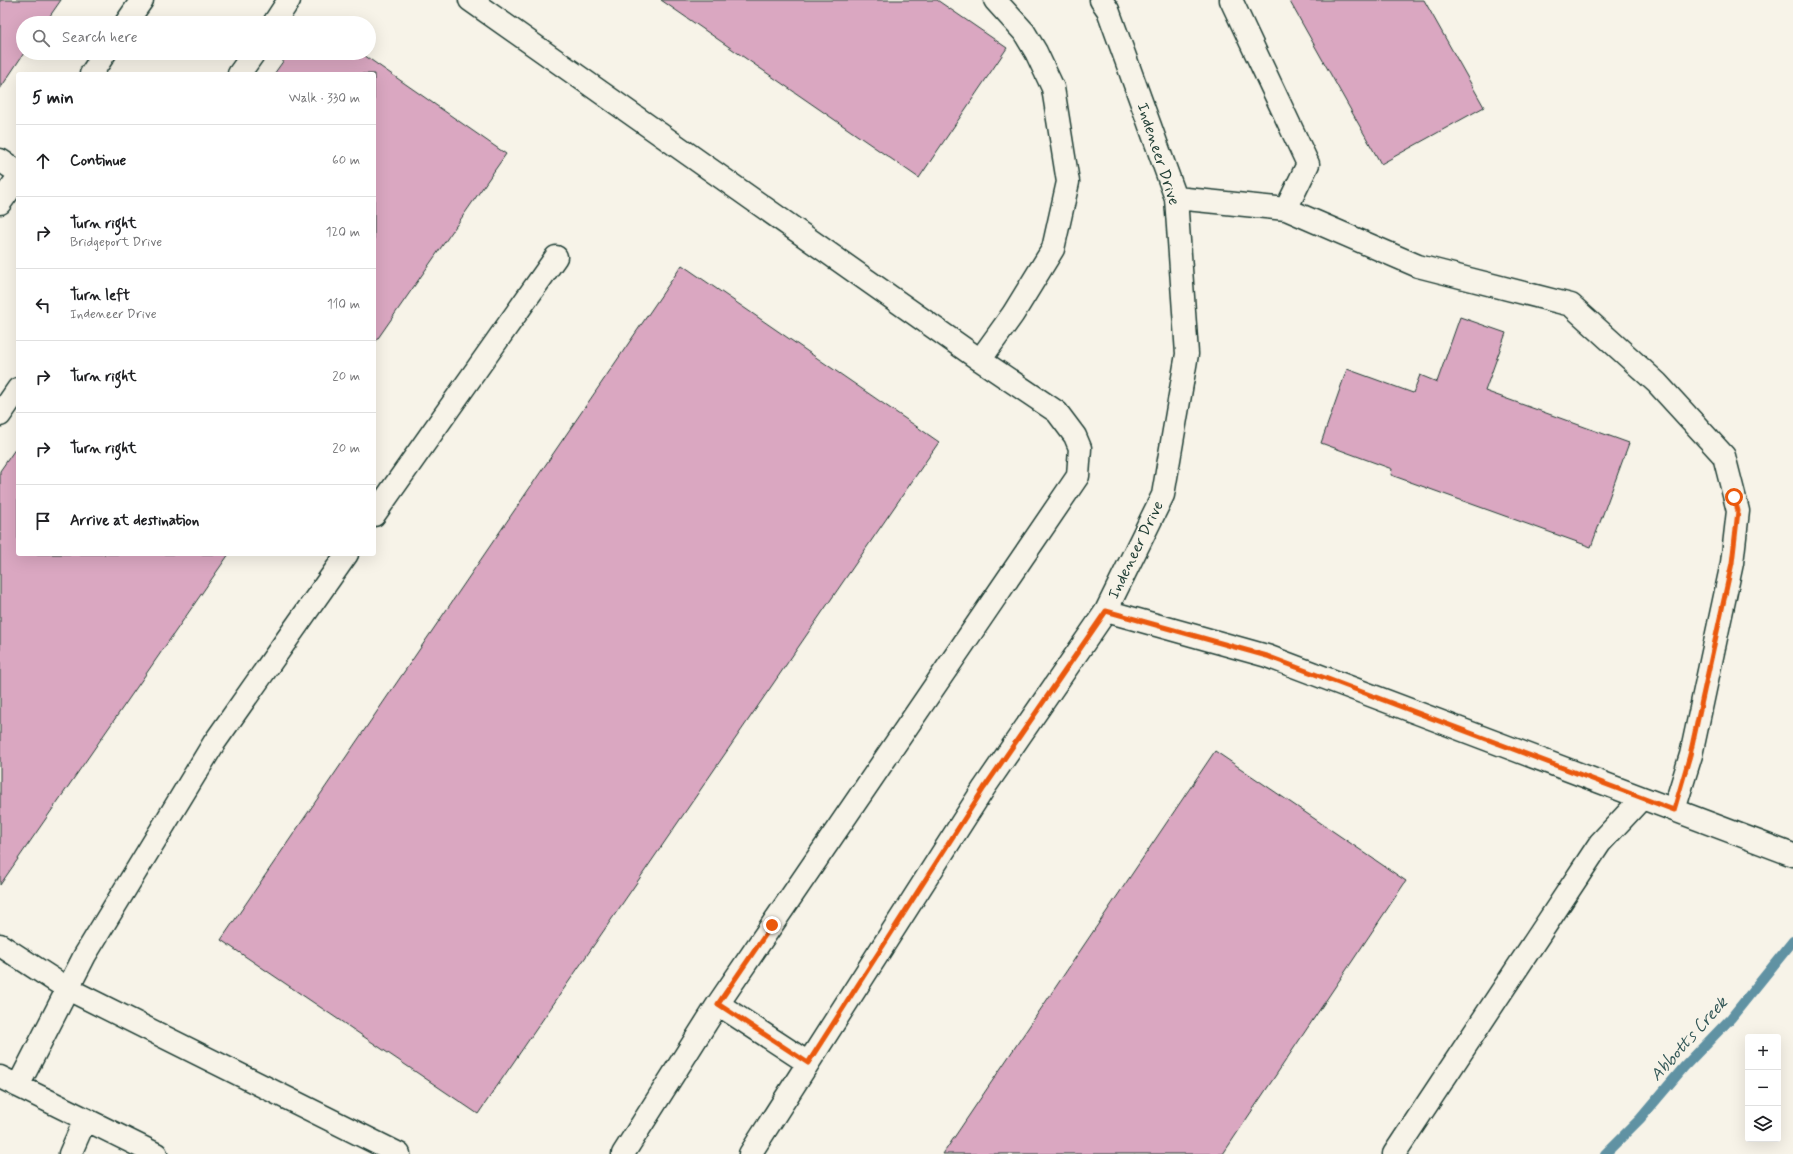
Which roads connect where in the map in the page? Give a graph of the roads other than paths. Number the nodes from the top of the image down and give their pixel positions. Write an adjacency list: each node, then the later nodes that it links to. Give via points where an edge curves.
1 (142, 0): 7 (street)
2 (289, 0): 8 (street)
3 (470, 0): 20 (street)
4 (995, 0): 20 (street, via 1024,32 1053,88 1068,182 1053,249 1013,314)
5 (1101, 0): 16 (street, Indeneer Drive, via 1108,10)
6 (1231, 0): 18 (street, via 1308,164)
7 (131, 16)
8 (279, 16)
9 (100, 60): 11 (street)
10 (249, 60): 12 (street)
11 (91, 72)
12 (240, 72)
13 (0, 160): 14 (street)
14 (16, 171)
15 (16, 181): 17 (street)
16 (1176, 198): 18 (street); 25 (street, Indeneer Drive, via 1187,354 1163,495)
17 (0, 203)
18 (1286, 209): 27 (street, via 1418,266 1571,305 1656,382 1724,456 1738,511 1732,563 1690,755)
19 (556, 257): 23 (street)
20 (980, 360): 31 (street, via 1057,412 1075,436 1080,448 1078,476)
21 (16, 392): 22 (street)
22 (0, 415)
23 (376, 513)
24 (346, 556): 30 (street, via 214,743 85,955)
25 (1106, 611): 26 (street, via 1267,656); 32 (street, Indeneer Drive, via 984,788)
26 (1642, 798): 27 (street); 40 (street, via 1600,843)
27 (1674, 810): 28 (street)
28 (1793, 854)
29 (0, 945): 30 (street)
30 (68, 989): 33 (street); 37 (street)
31 (718, 1004): 32 (street); 38 (street)
32 (808, 1063): 39 (street, Indeneer Drive)
33 (6, 1083): 34 (street)
34 (85, 1120): 35 (street); 36 (street)
35 (70, 1154)
36 (156, 1154)
37 (399, 1154)
38 (623, 1154)
39 (750, 1154)
40 (1394, 1154)

